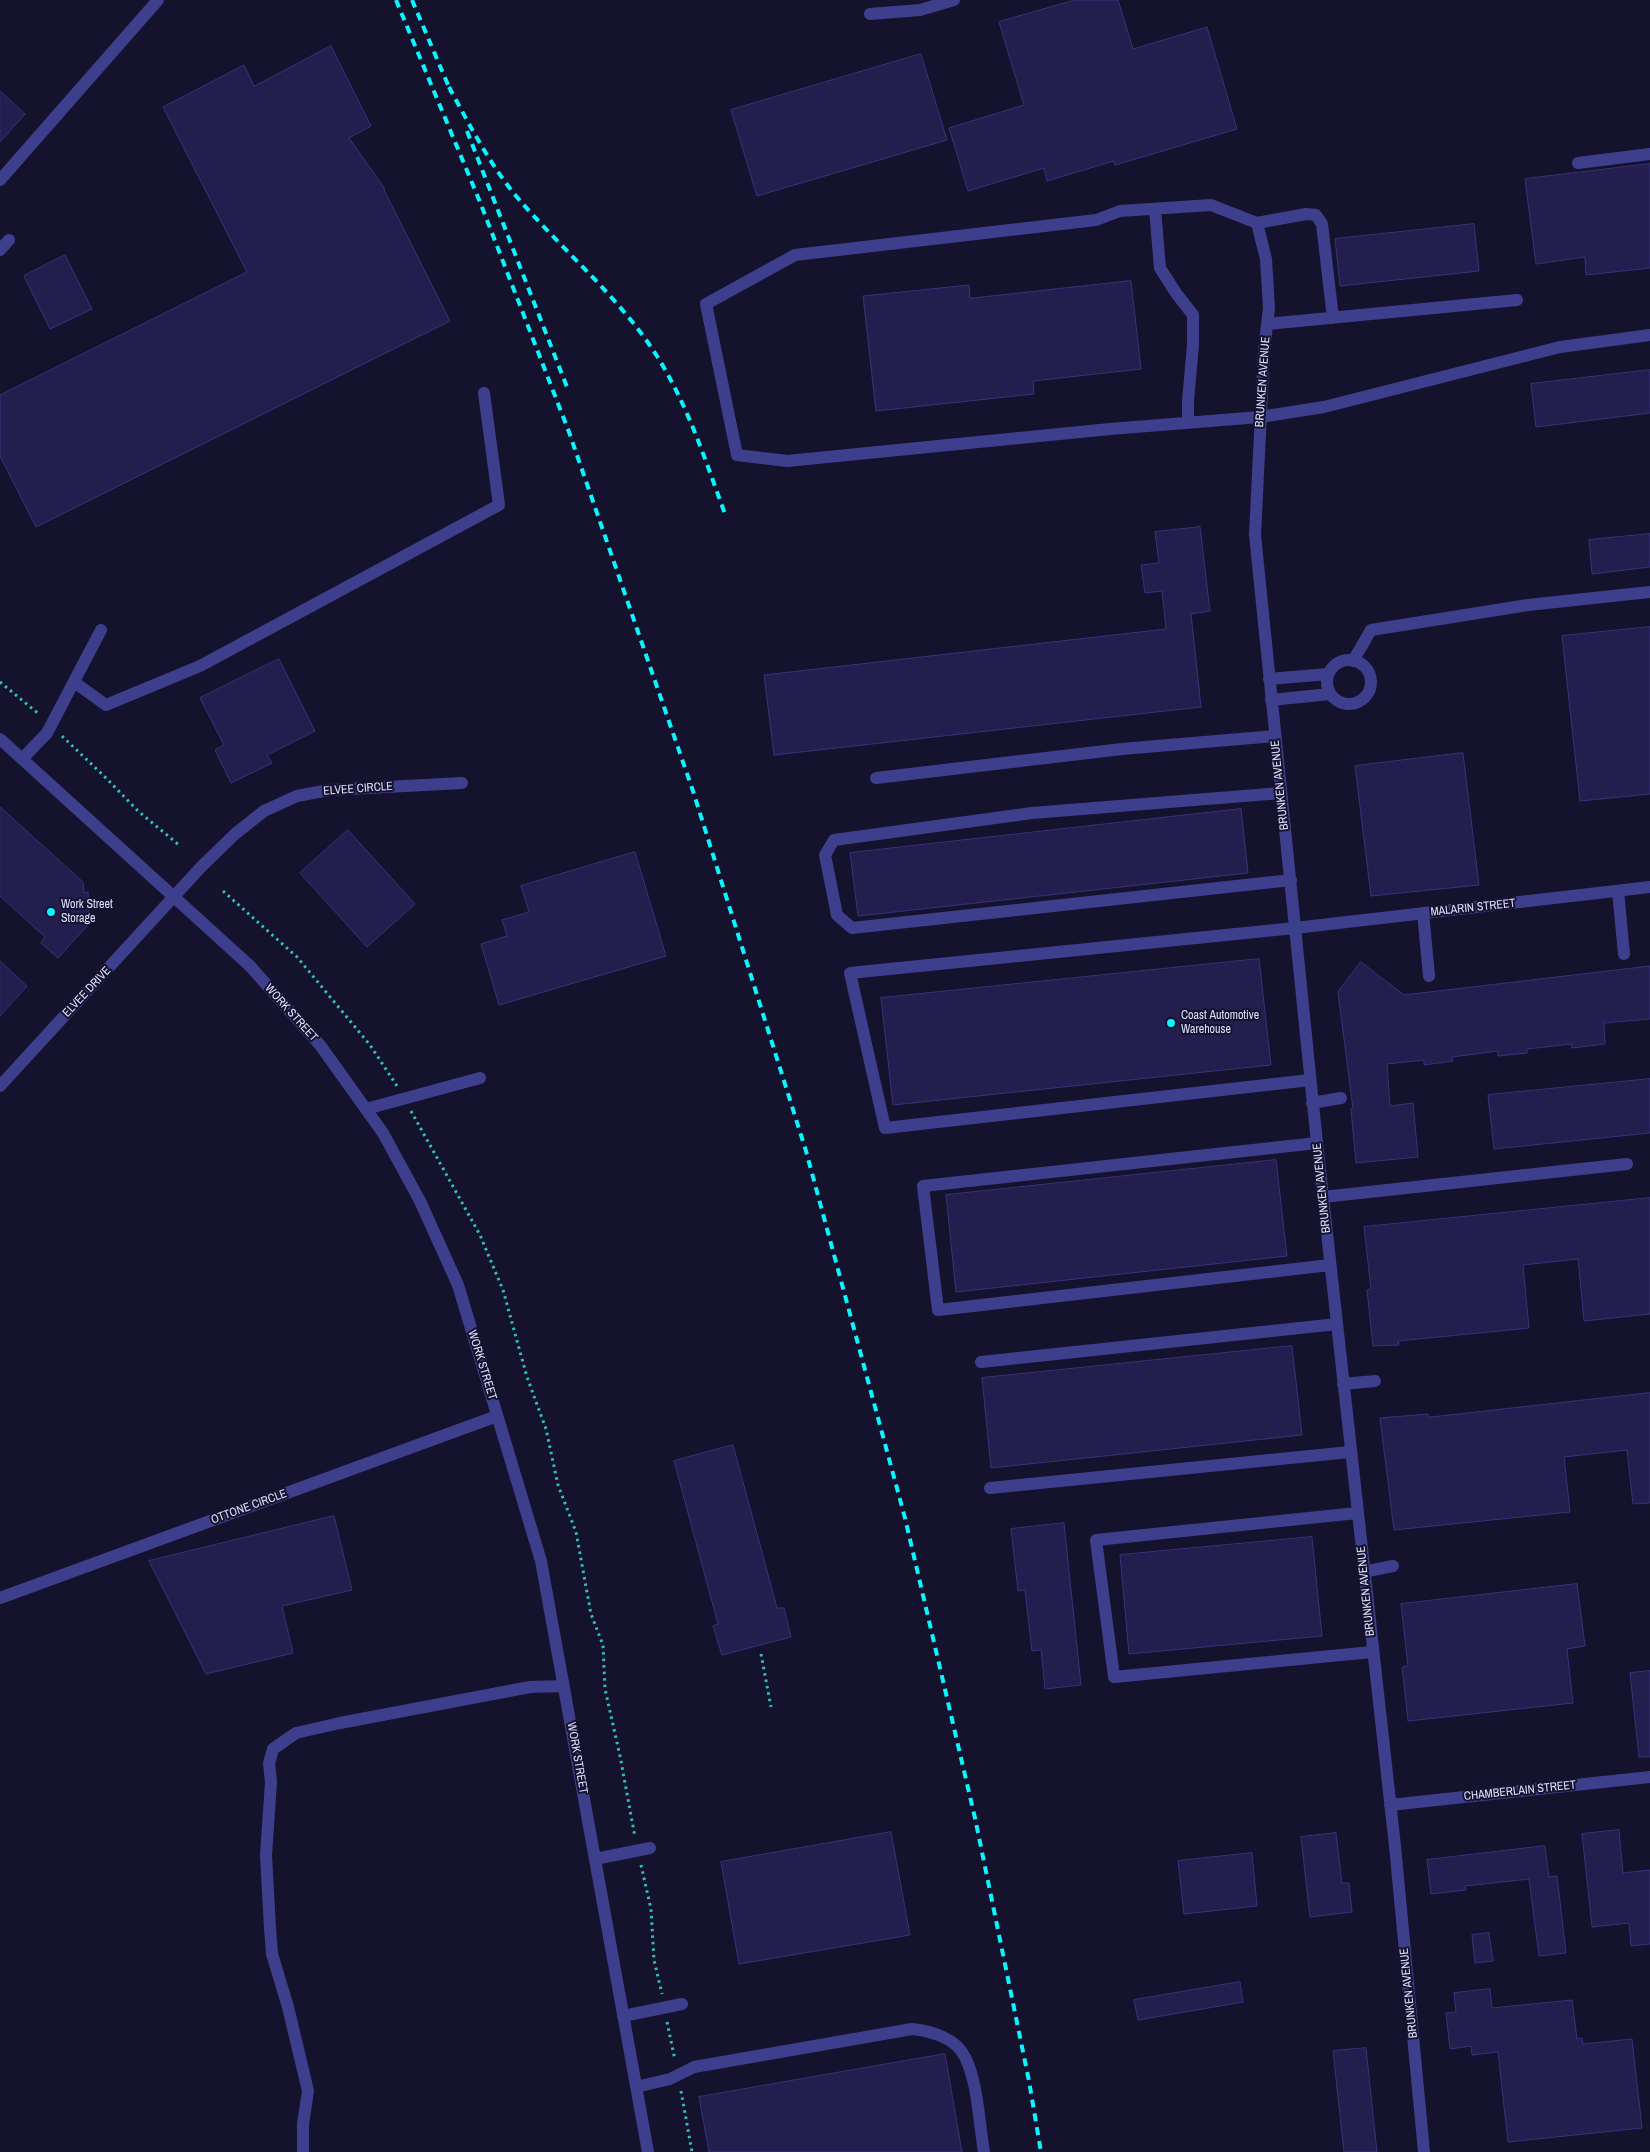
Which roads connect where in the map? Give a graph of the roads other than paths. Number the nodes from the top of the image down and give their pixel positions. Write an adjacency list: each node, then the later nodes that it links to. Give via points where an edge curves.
1 (158, 0): 6 (street)
2 (954, 0): 3 (street, via 920,10)
3 (870, 14)
4 (1650, 154): 5 (street)
5 (1578, 163)
6 (0, 180)
7 (1155, 209): 8 (street, via 1210,205); 17 (street, via 1160,268 1193,315); 17 (street, via 1120,211 1096,220 795,255 706,304 737,455 787,461)
8 (1257, 224): 12 (street, via 1316,215 1322,224); 13 (street, BRUNKEN AVENUE, via 1266,259)
9 (9, 240): 10 (street)
10 (0, 250)
11 (1517, 300): 12 (street)
12 (1333, 318): 13 (street)
13 (1267, 324): 16 (street, BRUNKEN AVENUE)
14 (1650, 335): 16 (street, via 1560,347 1324,407)
15 (484, 393): 23 (street, via 500,505 200,666 106,705)
16 (1260, 417): 17 (street); 22 (street, BRUNKEN AVENUE, via 1254,536)
17 (1188, 422)
18 (1650, 592): 20 (street, via 1528,605 1371,630)
19 (100, 630): 23 (street)
20 (1353, 661): 21 (street, via 1335,665); 24 (street, via 1366,668 1369,674 1367,695 1356,704 1348,705 1335,700)
21 (1328, 674): 22 (street); 24 (street)
22 (1269, 679): 25 (street, BRUNKEN AVENUE)
23 (74, 682): 28 (street, via 47,733)
24 (1330, 694): 25 (street)
25 (1271, 700): 26 (street, BRUNKEN AVENUE)
26 (1275, 736): 29 (street, via 1122,749); 31 (street, BRUNKEN AVENUE)
27 (0, 739): 28 (street, WORK STREET)
28 (22, 759): 35 (street, WORK STREET)
29 (876, 778)
30 (462, 783): 35 (street, ELVEE CIRCLE, via 329,790 297,796 264,810 235,834)
31 (1281, 793): 32 (street, BRUNKEN AVENUE); 32 (street, via 1032,813 834,840 826,855 837,915 852,928)
32 (1291, 880): 37 (street, BRUNKEN AVENUE)
33 (1650, 888): 34 (street, MALARIN STREET)
34 (1618, 891): 36 (street, MALARIN STREET); 38 (street)
35 (173, 898): 42 (street, ELVEE DRIVE); 45 (street, WORK STREET, via 256,974 320,1045)
36 (1423, 913): 37 (street, MALARIN STREET); 39 (street)
37 (1295, 928): 41 (street, BRUNKEN AVENUE); 41 (street, MALARIN STREET, via 850,973 885,1128)
38 (1624, 954)
39 (1429, 976)
40 (480, 1078): 45 (street)
41 (1310, 1080): 44 (street, BRUNKEN AVENUE)
42 (0, 1086)
43 (1341, 1098): 44 (street)
44 (1312, 1103): 46 (street, BRUNKEN AVENUE)
45 (366, 1109): 54 (street, WORK STREET, via 383,1133 420,1201 458,1285)
46 (1317, 1143): 48 (street, BRUNKEN AVENUE); 49 (street, via 923,1186 938,1310)
47 (1627, 1164): 48 (street)
48 (1323, 1197): 49 (street, BRUNKEN AVENUE)
49 (1330, 1265): 50 (street, BRUNKEN AVENUE)
50 (1337, 1324): 51 (street); 53 (street, BRUNKEN AVENUE)
51 (981, 1362)
52 (1375, 1381): 53 (street)
53 (1343, 1384): 55 (street, BRUNKEN AVENUE)
54 (497, 1416): 60 (street, OTTONE CIRCLE); 62 (street, WORK STREET, via 541,1561)
55 (1350, 1452): 56 (street); 57 (street, BRUNKEN AVENUE)
56 (990, 1488)
57 (1357, 1513): 59 (street, BRUNKEN AVENUE); 61 (street, via 1096,1540 1114,1677)
58 (1393, 1566): 59 (street)
59 (1364, 1572): 61 (street, BRUNKEN AVENUE)
60 (0, 1598)
61 (1372, 1652): 64 (street, BRUNKEN AVENUE)
62 (563, 1686): 66 (street, WORK STREET); 70 (street, via 530,1687 296,1732 274,1748 270,1763 266,1855 270,1928 272,1954 308,2091 303,2124)
63 (1650, 1777): 64 (street, CHAMBERLAIN STREET)
64 (1390, 1805): 73 (street, BRUNKEN AVENUE)
65 (650, 1848): 66 (street)
66 (595, 1860): 68 (street, WORK STREET)
67 (682, 2004): 68 (street)
68 (623, 2016): 69 (street, WORK STREET)
69 (636, 2087): 71 (street, WORK STREET); 72 (street, via 670,2080 694,2067 912,2029 930,2031 951,2042 964,2055 972,2078)
70 (304, 2152)
71 (648, 2152)
72 (984, 2152)
73 (1424, 2152)

